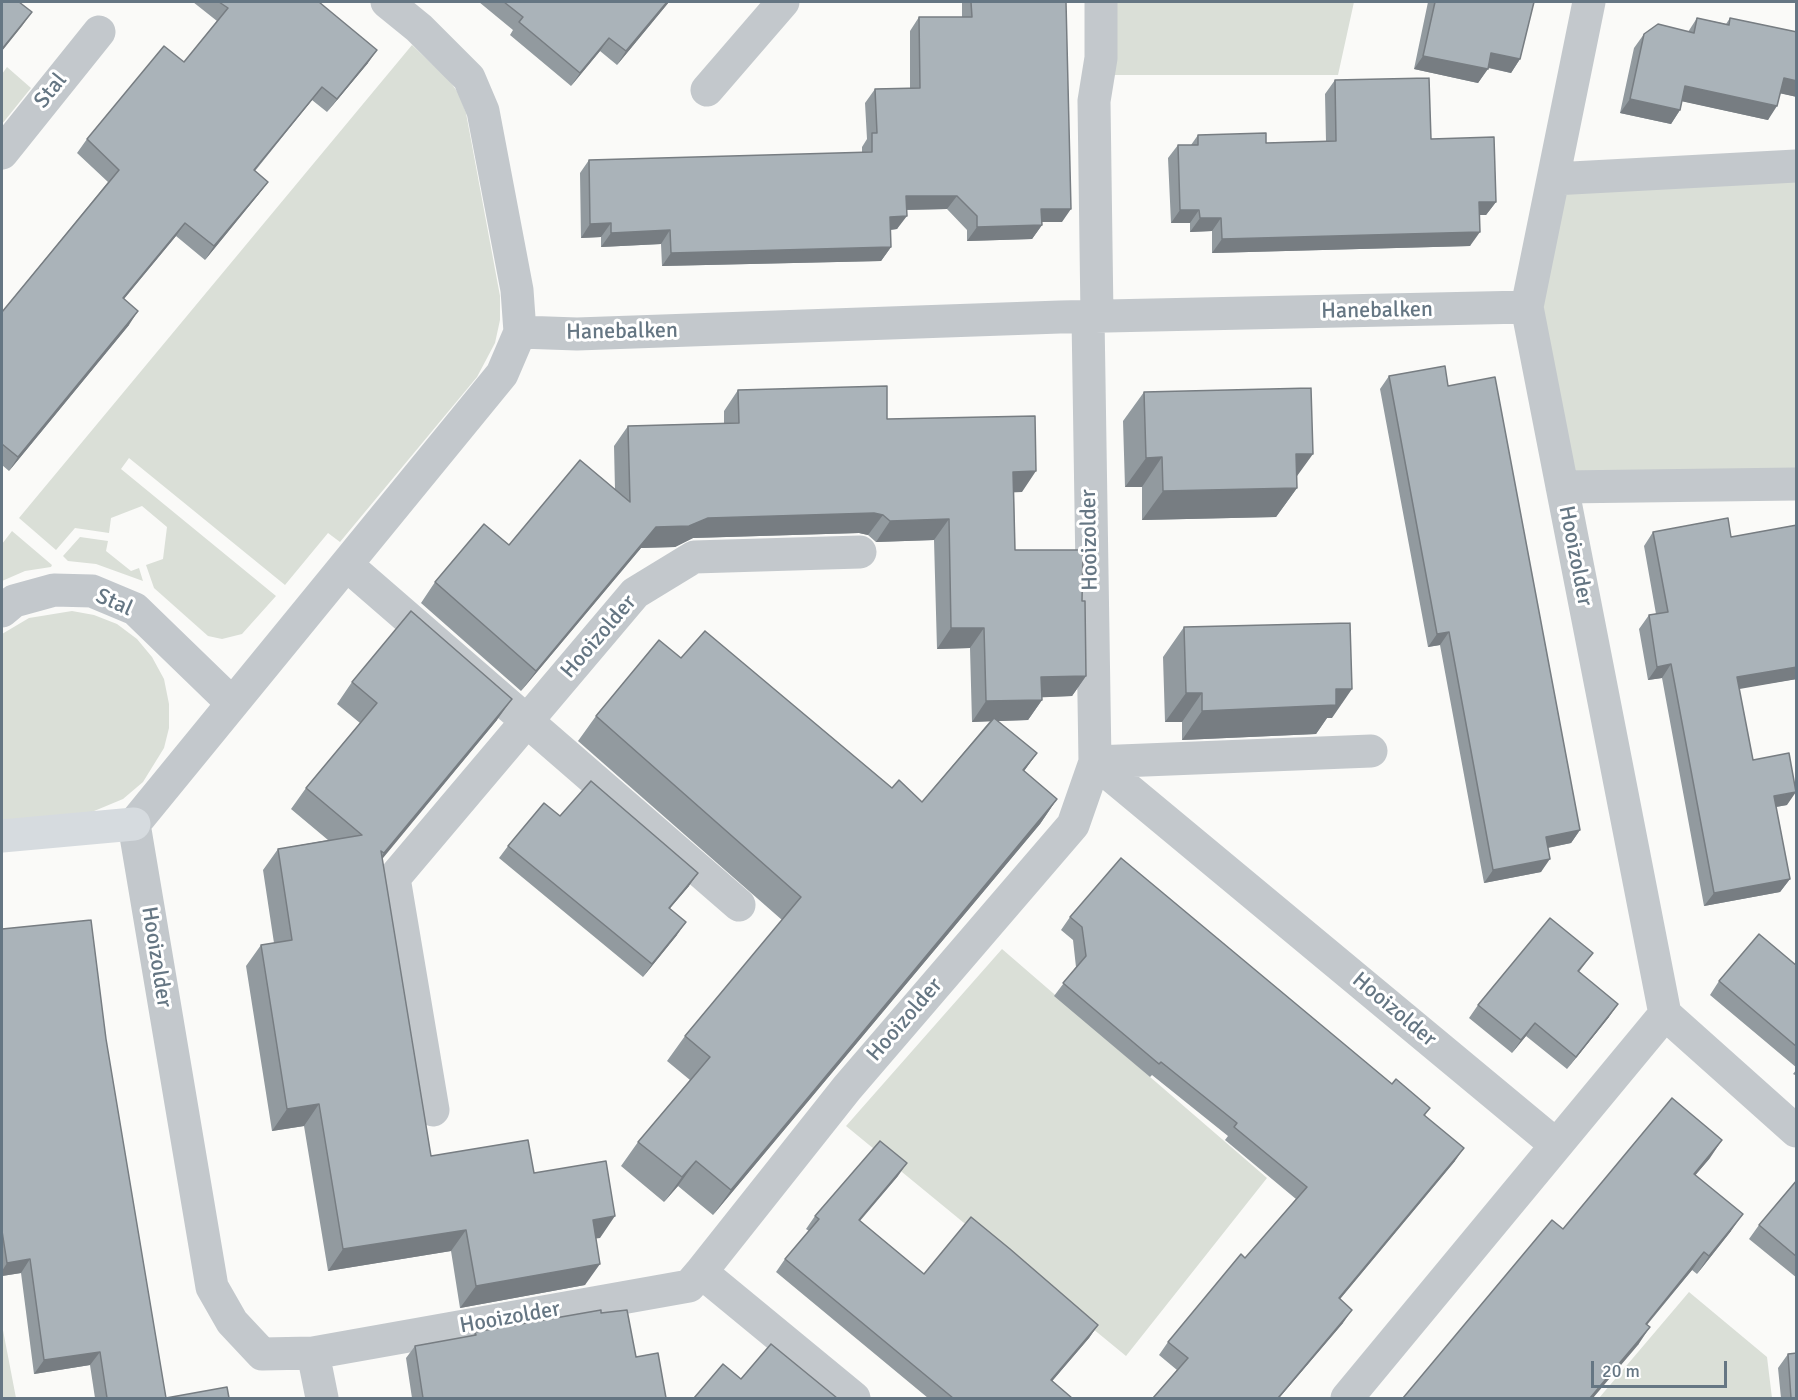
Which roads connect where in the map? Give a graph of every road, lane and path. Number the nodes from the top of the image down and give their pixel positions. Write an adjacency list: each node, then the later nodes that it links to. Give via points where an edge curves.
1 (387, 2): 12 (street, via 469,78 483,111 518,290)
2 (783, 2): 6 (street)
3 (1101, 2): 11 (street, via 1101,58 1094,101)
4 (1588, 2): 9 (street)
5 (99, 32): 7 (street, Stal)
6 (707, 90)
7 (2, 150)
8 (1797, 166): 9 (street)
9 (1553, 179): 10 (street)
10 (1527, 307): 11 (street, Hanebalken); 14 (street, Hooizolder)
11 (1092, 317): 12 (street, Hanebalken, via 577,334); 21 (street, Hooizolder)
12 (520, 332): 16 (street, via 502,374)
13 (1797, 484): 14 (street, Hooizolder)
14 (1562, 487): 25 (street, Hooizolder)
15 (860, 552): 19 (street, Hooizolder, via 694,557 635,593)
16 (348, 566): 18 (street); 19 (street)
17 (2, 611): 18 (street, Stal, via 14,601 54,590 92,591 135,609)
18 (232, 704): 22 (street)
19 (526, 722): 24 (street); 26 (street, Hooizolder, via 394,878)
20 (1371, 751): 21 (street)
21 (1095, 762): 28 (street, Hooizolder); 29 (street, Hooizolder, via 1073,825 847,1088)
22 (134, 824): 23 (street); 30 (street, Hooizolder, via 212,1287 232,1322 262,1354)
23 (2, 836)
24 (739, 905)
25 (1665, 1014): 27 (street); 28 (street)
26 (433, 1110)
27 (1797, 1131)
28 (1555, 1144): 33 (street)
29 (701, 1272): 30 (street, Hooizolder, via 689,1286); 32 (street)
30 (313, 1353): 31 (street)
31 (322, 1398)
32 (854, 1398)
33 (1347, 1398)

